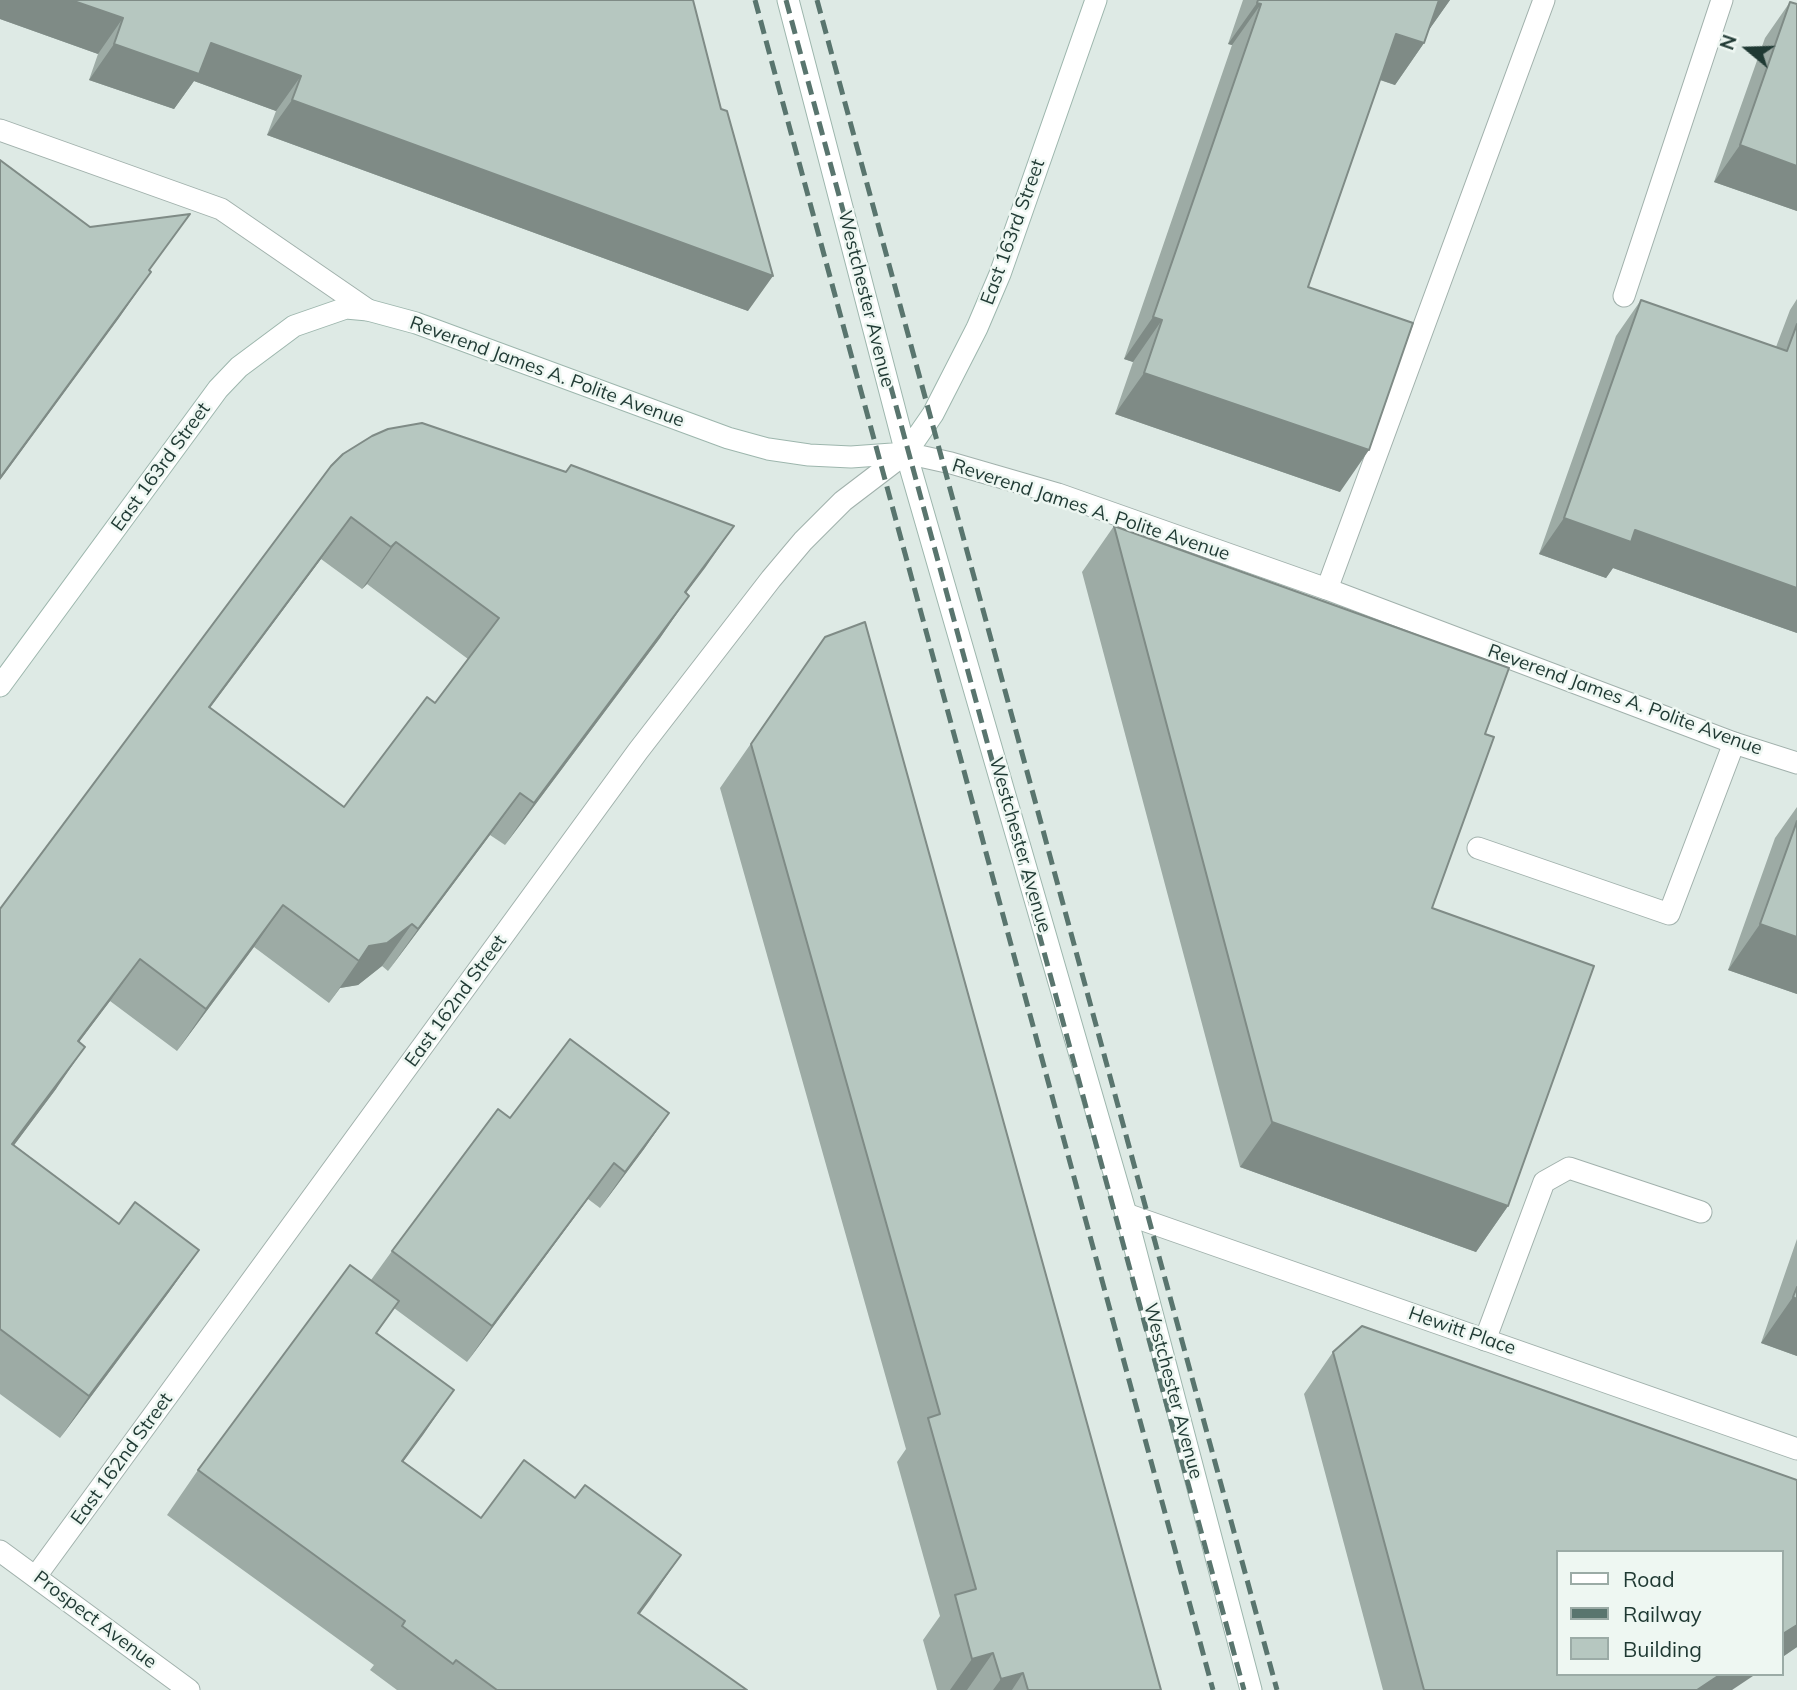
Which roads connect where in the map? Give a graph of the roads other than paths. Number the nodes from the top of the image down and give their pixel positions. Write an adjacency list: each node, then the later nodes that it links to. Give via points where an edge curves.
1 (788, 0): 8 (street, Westchester Avenue)
2 (1096, 0): 8 (street, East 163rd Street, via 1000,274 933,415)
3 (1544, 0): 9 (street)
4 (1722, 0): 6 (street)
5 (0, 130): 7 (street, Reverend James A. Polite Avenue, via 221,209)
6 (1624, 296)
7 (368, 310): 8 (street, Reverend James A. Polite Avenue, via 768,449 851,457); 10 (street, East 163rd Street, via 346,308 294,326 218,388)
8 (906, 453): 9 (street, Reverend James A. Polite Avenue, via 1058,494); 15 (street, Westchester Avenue); 19 (street, East 162nd Street, via 843,501 803,541 729,633)
9 (1327, 589): 11 (street, Reverend James A. Polite Avenue)
10 (0, 686)
11 (1734, 743): 12 (street, Reverend James A. Polite Avenue); 13 (street, via 1670,914)
12 (1797, 762)
13 (1478, 848)
14 (1701, 1212): 16 (street, via 1569,1168 1544,1182)
15 (1126, 1214): 16 (street, Hewitt Place); 21 (street, Westchester Avenue)
16 (1485, 1340): 17 (street, Hewitt Place)
17 (1797, 1449)
18 (0, 1550): 19 (street, Prospect Avenue)
19 (36, 1576): 20 (street, Prospect Avenue)
20 (189, 1690)
21 (1251, 1690)

